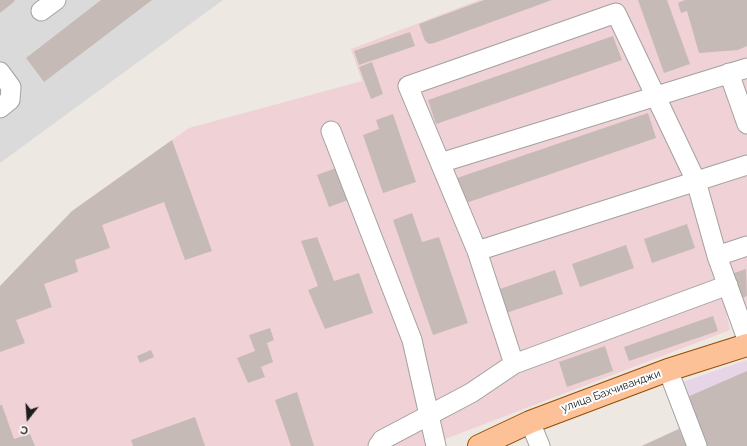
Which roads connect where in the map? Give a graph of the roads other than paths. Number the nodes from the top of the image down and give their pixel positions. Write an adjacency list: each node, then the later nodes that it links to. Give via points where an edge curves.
1 (56, 0): 2 (lane)
2 (41, 11)
3 (747, 68): 5 (lane)
4 (0, 72): 7 (lane, via 11,87 10,100)
5 (729, 73): 6 (lane); 8 (lane)
6 (655, 96): 10 (lane); 10 (lane, via 616,13 408,86); 12 (lane)
7 (0, 108)
8 (747, 124)
9 (331, 131): 21 (lane, via 412,340)
10 (440, 163): 14 (lane)
11 (747, 165): 12 (lane)
12 (696, 181): 14 (lane); 15 (lane)
13 (747, 246): 15 (lane)
14 (478, 251): 19 (lane)
15 (717, 256): 16 (lane)
16 (728, 285): 17 (lane); 19 (lane)
17 (747, 340)
18 (747, 346): 20 (main road, улица Бахчиванджи)
19 (514, 364): 21 (lane, via 471,393)
20 (668, 370): 22 (main road, улица Бахчиванджи); 27 (lane)
21 (429, 416): 23 (lane, via 382,440); 24 (lane)
22 (530, 422): 25 (main road, улица Бахчиванджи); 26 (lane)
23 (378, 446)
24 (436, 446)
25 (478, 446)
26 (540, 446)
27 (697, 446)

